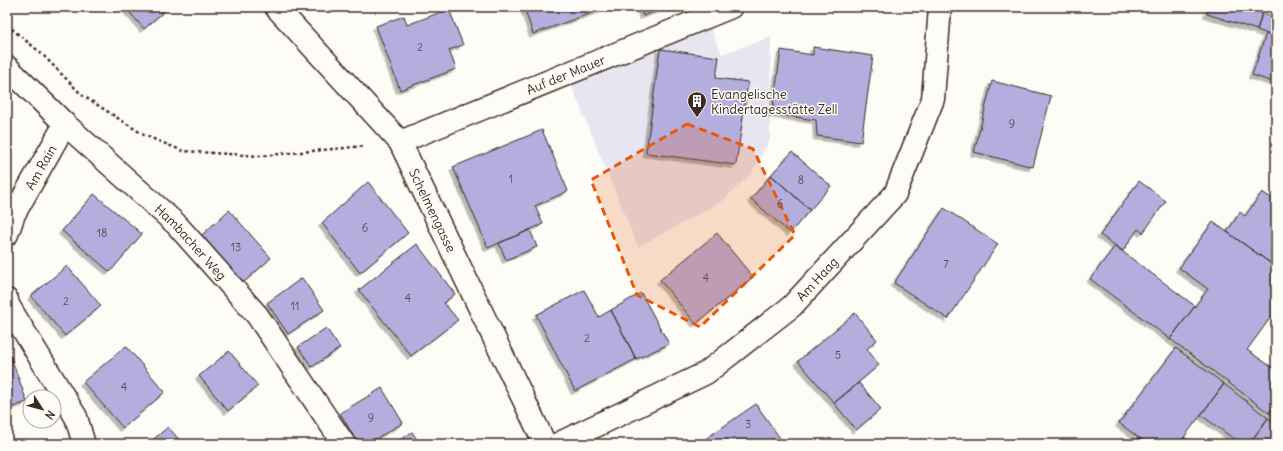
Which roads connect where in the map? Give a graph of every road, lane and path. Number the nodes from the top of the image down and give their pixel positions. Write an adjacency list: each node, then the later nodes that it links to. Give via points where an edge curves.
1 (276, 7): 7 (street, Schelmengasse)
2 (731, 7): 7 (street, Auf der Mauer)
3 (940, 7): 13 (street, Am Haag, via 933,99 894,194 792,306 706,374)
4 (7, 25): 7 (path, via 41,53 82,95 144,135 182,151 259,156)
5 (7, 67): 6 (street, Hambacher Weg)
6 (65, 124): 8 (street, Am Rain, via 14,214); 11 (street, Hambacher Weg, via 176,224 257,315)
7 (400, 142): 12 (street, Schelmengasse)
8 (7, 234)
9 (7, 300): 10 (street, via 76,417)
10 (84, 444)
11 (344, 444)
12 (545, 444)
13 (558, 444)

